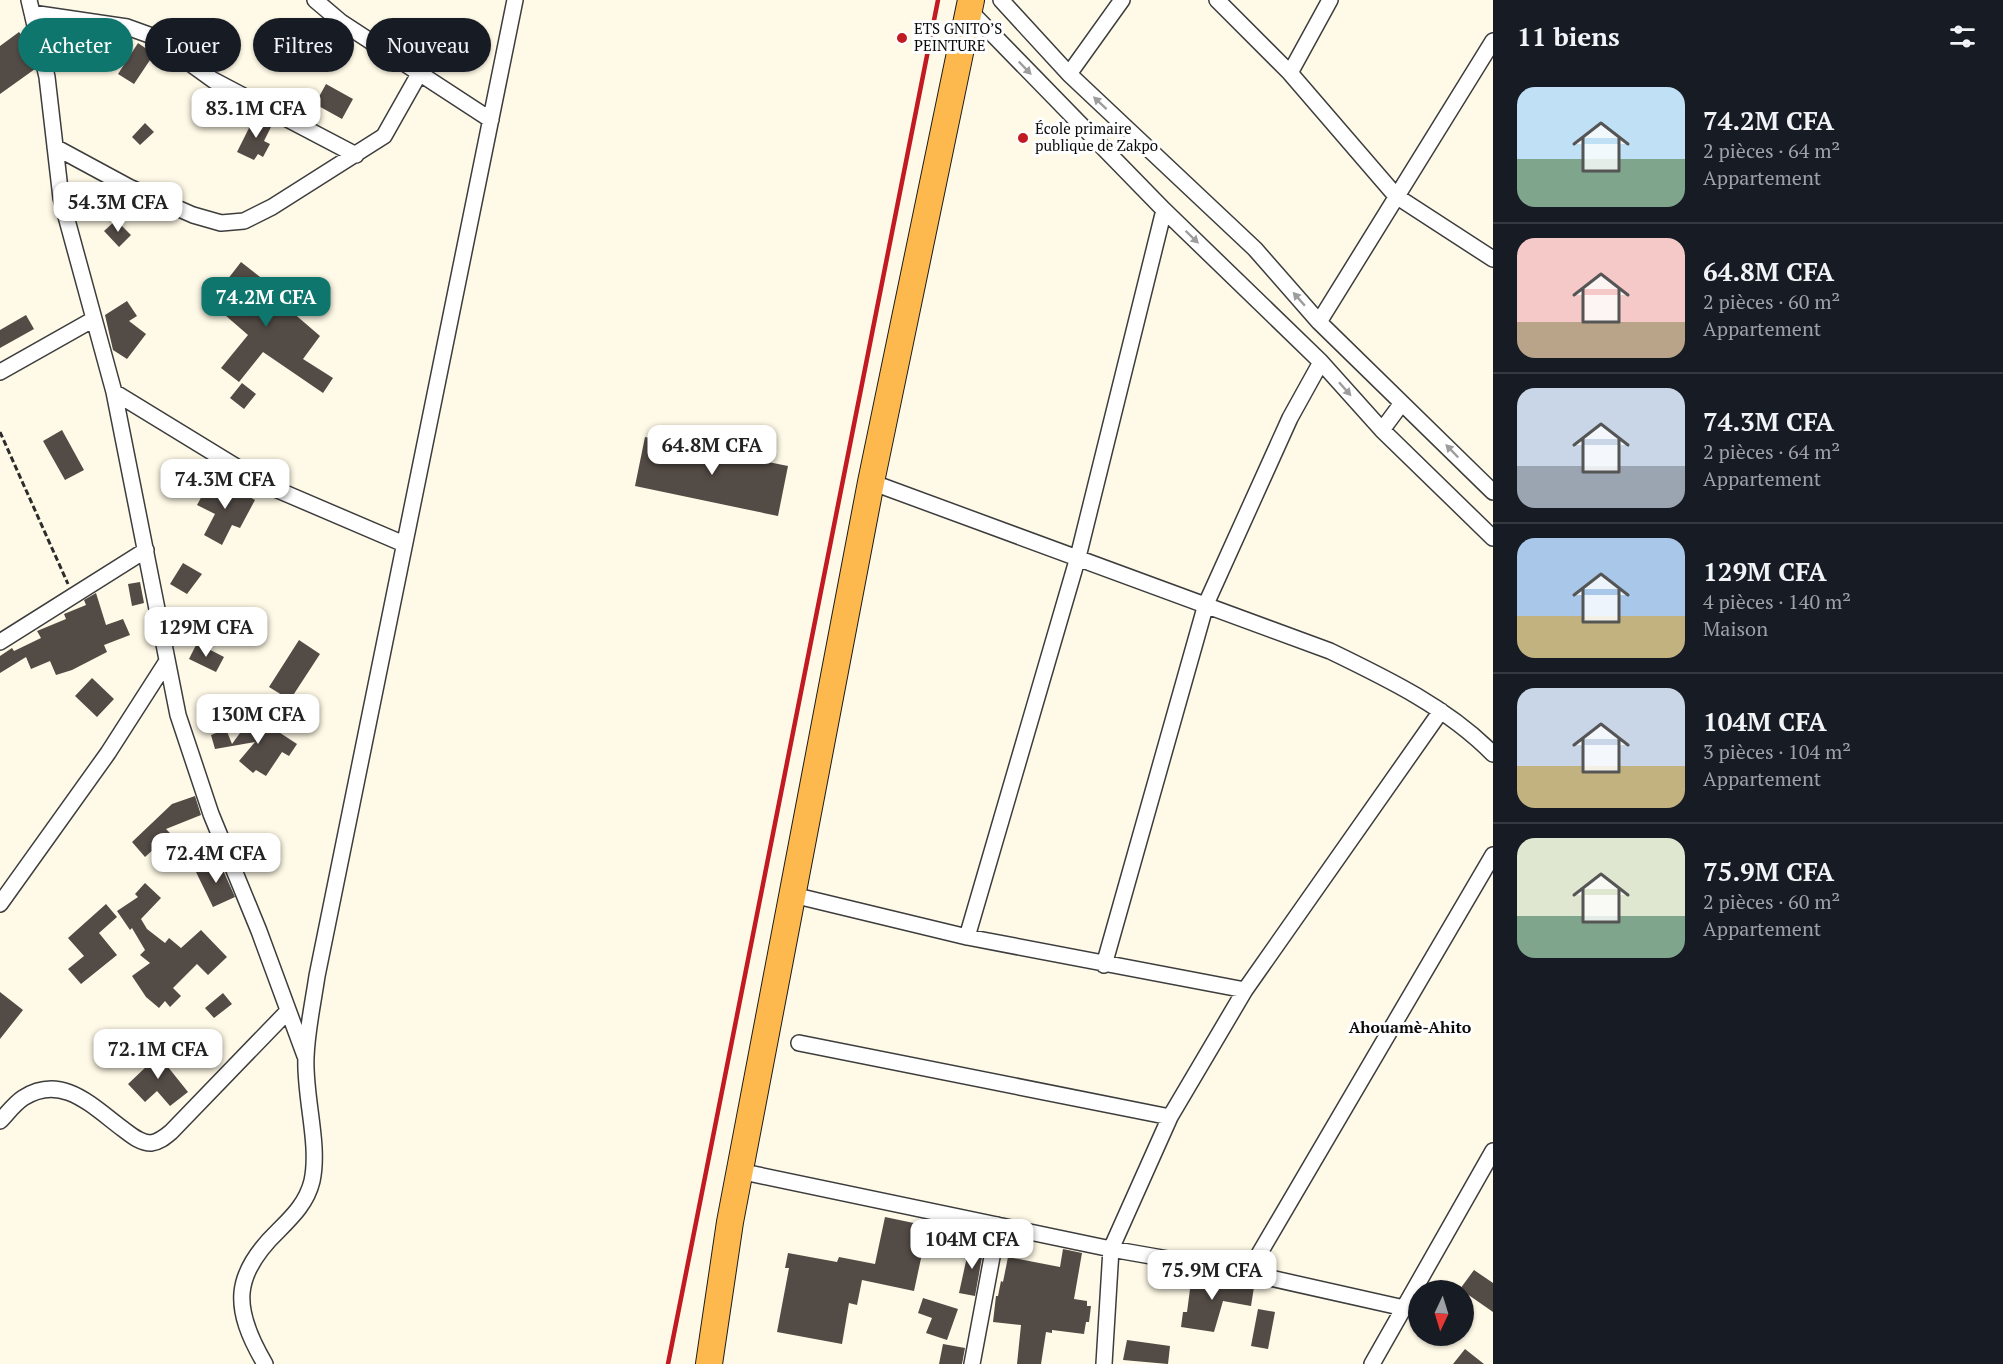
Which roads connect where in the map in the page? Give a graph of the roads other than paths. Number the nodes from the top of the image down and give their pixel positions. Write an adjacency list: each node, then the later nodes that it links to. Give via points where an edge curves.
1 (515, 0): 13 (street)
2 (1000, 0): 12 (street)
3 (1122, 0): 12 (street)
4 (1217, 0): 10 (street)
5 (1330, 0): 10 (street)
6 (319, 1): 11 (street, via 340,22)
7 (971, 5): 17 (street, one-way to 17); 26 (highway)
8 (30, 7): 14 (street, via 47,77); 15 (street, via 152,36 213,80)
9 (1493, 41): 16 (street)
10 (1290, 73): 16 (street)
11 (419, 74): 13 (street); 15 (street, via 384,136)
12 (1069, 74): 20 (street, one-way to 12, via 1255,249)
13 (491, 120): 29 (street)
14 (55, 147): 15 (street, via 129,187 221,223 254,216); 19 (street, via 61,198)
15 (356, 155)
16 (1396, 196): 18 (street); 20 (street)
17 (1164, 210): 21 (street, one-way to 21); 31 (street)
18 (1493, 259)
19 (94, 319): 22 (street); 23 (street)
20 (1319, 322): 24 (street)
21 (1321, 362): 25 (street, one-way to 25); 32 (street, via 1290,418)
22 (0, 372)
23 (114, 392): 29 (street, via 266,485); 30 (street)
24 (1402, 403): 25 (street); 27 (street, one-way to 24)
25 (1382, 430): 28 (street)
26 (871, 482): 31 (street); 38 (highway)
27 (1493, 492)
28 (1493, 538)
29 (404, 544): 45 (street, via 317,976)
30 (146, 550): 33 (street); 34 (street)
31 (1078, 557): 32 (street); 40 (street)
32 (1206, 604): 35 (street, via 1330,651); 41 (street)
33 (0, 642)
34 (167, 661): 39 (street, via 108,753); 43 (street, via 178,715 211,814)
35 (1441, 711): 36 (street); 42 (street)
36 (1493, 754)
37 (1493, 855): 52 (street)
38 (794, 895): 40 (street); 49 (highway)
39 (0, 904)
40 (967, 937): 41 (street)
41 (1104, 965): 42 (street)
42 (1245, 990): 46 (street)
43 (287, 1012): 45 (street); 47 (street, via 159,1141 135,1139 84,1099 66,1090 37,1091 21,1100)
44 (799, 1043): 46 (street)
45 (306, 1058): 54 (street, via 312,1181 302,1205 262,1246 245,1272 241,1295 246,1322)
46 (1170, 1117): 51 (street)
47 (0, 1121)
48 (1493, 1151): 53 (street)
49 (739, 1171): 50 (street); 55 (highway)
50 (998, 1225): 51 (street); 56 (street)
51 (1111, 1249): 52 (street); 57 (street)
52 (1248, 1273): 53 (street)
53 (1404, 1308): 58 (street)
54 (265, 1364)
55 (709, 1364)
56 (972, 1364)
57 (1104, 1364)
58 (1372, 1364)

